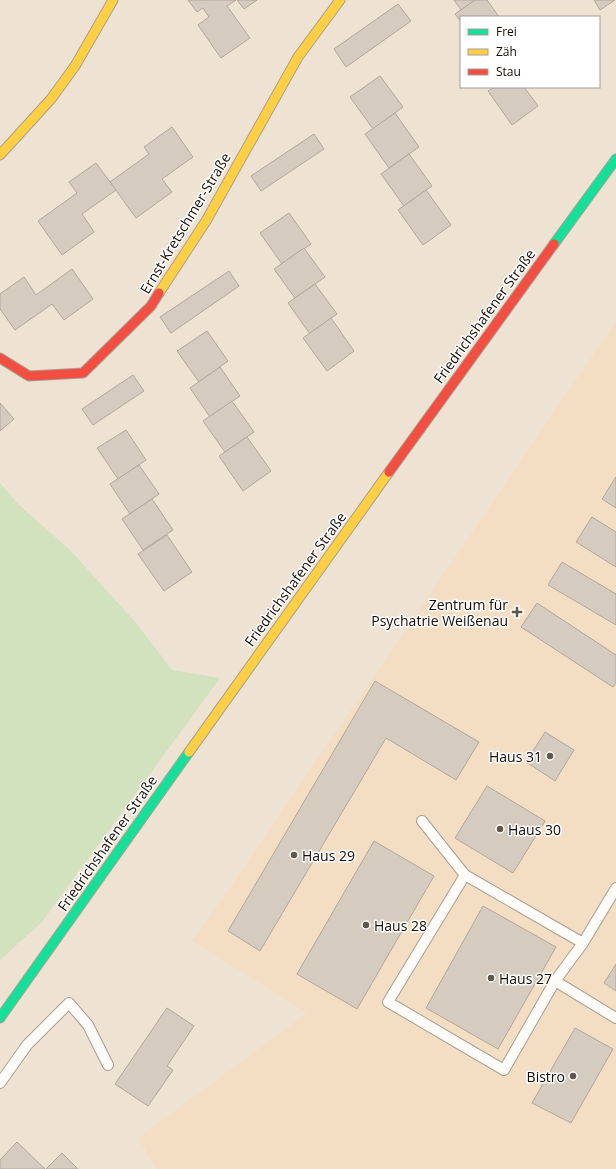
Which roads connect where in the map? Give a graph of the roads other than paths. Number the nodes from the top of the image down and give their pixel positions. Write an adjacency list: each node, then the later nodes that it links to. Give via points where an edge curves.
1 (113, 0): 3 (main road, via 75,66 55,94)
2 (340, 0): 5 (main road, Ernst-Kretschmer-Straße, via 298,57 206,221 150,306 83,372 29,376)
3 (0, 155)
4 (616, 159): 11 (main road, Friedrichshafener Straße, via 451,385)
5 (0, 358)
6 (422, 821): 7 (lane)
7 (465, 875): 9 (lane); 10 (lane, via 388,1002 504,1070)
8 (616, 888): 9 (lane)
9 (583, 942): 10 (lane)
10 (555, 981): 12 (lane)
11 (0, 1018)
12 (616, 1018)
13 (108, 1065): 14 (lane, via 88,1025 69,1003 27,1045)
14 (0, 1083)

